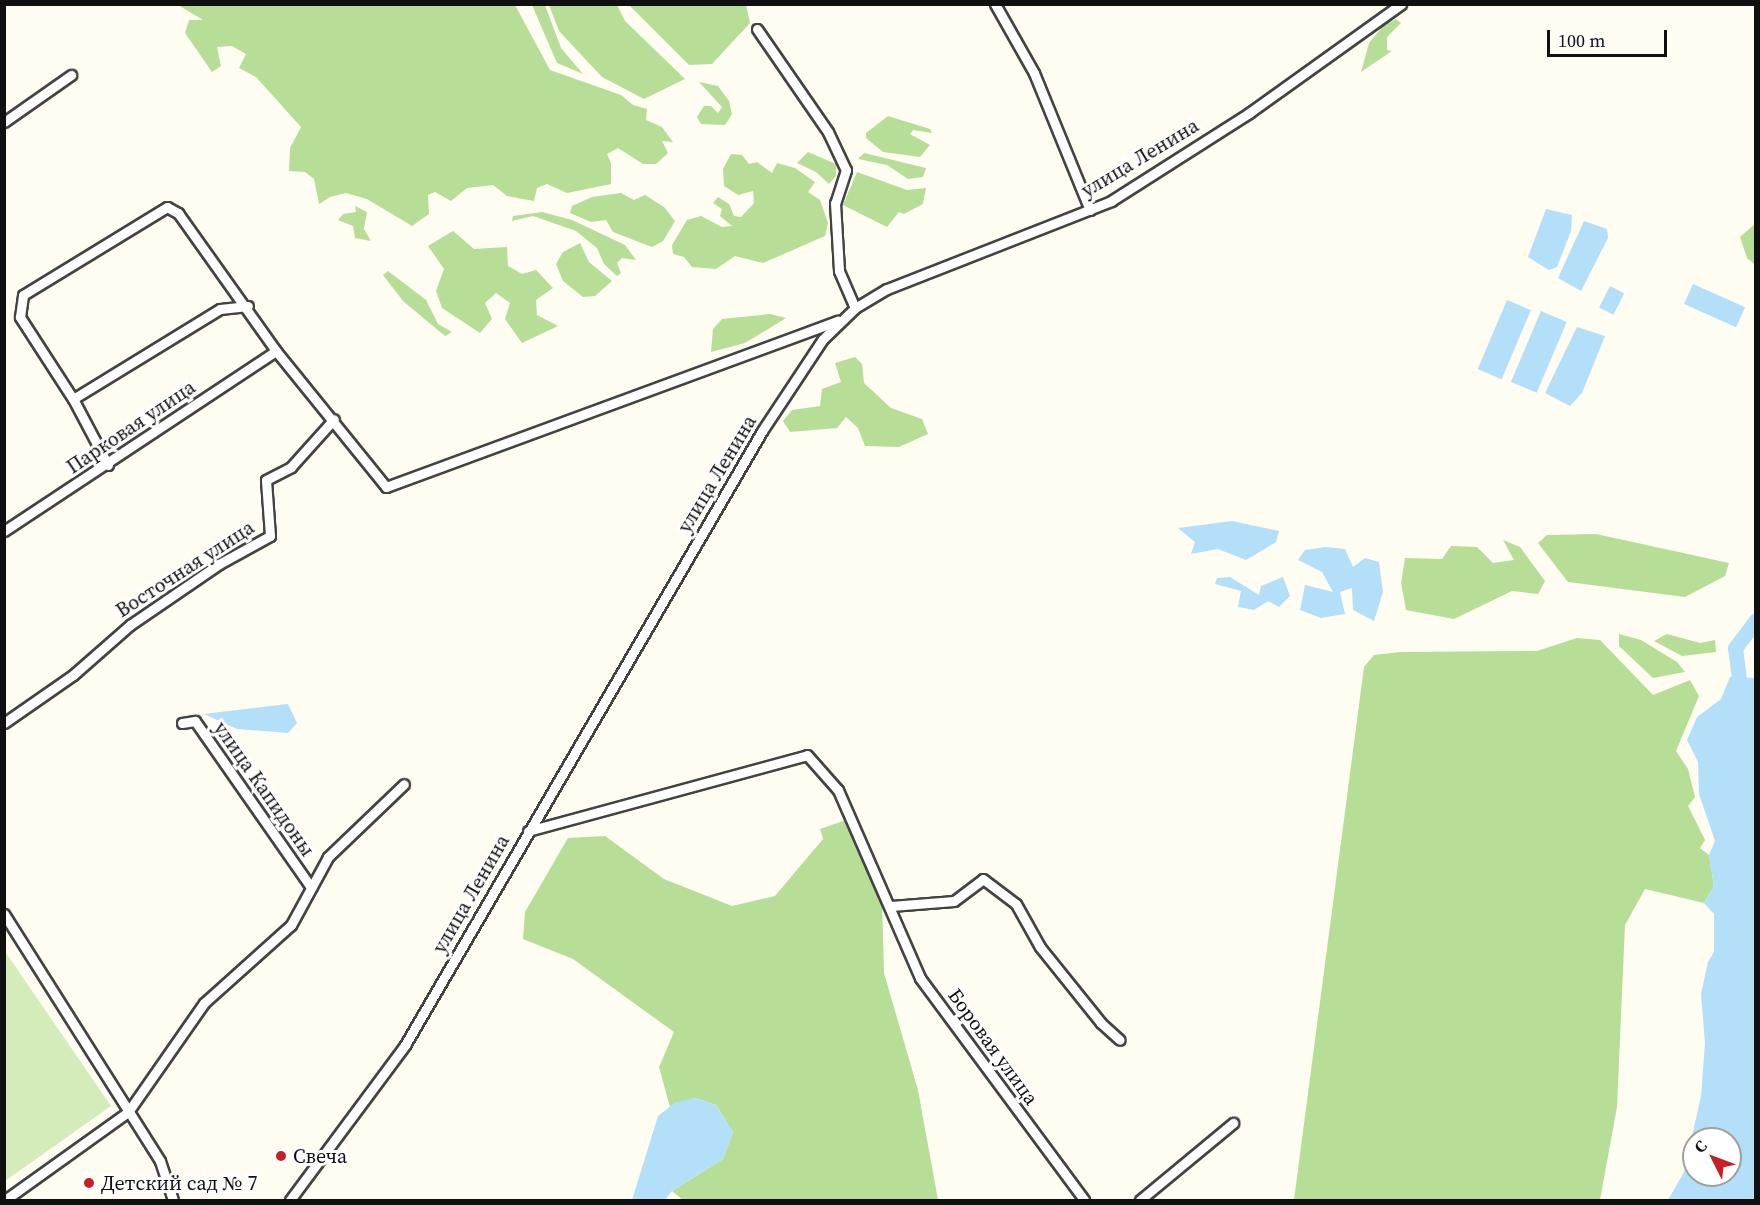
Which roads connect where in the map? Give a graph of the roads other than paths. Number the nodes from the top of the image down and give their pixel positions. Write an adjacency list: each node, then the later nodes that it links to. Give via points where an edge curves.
1 (995, 4): 6 (street, via 1034,73)
2 (1401, 4): 6 (street, улица Ленина, via 1249,113)
3 (757, 29): 8 (street, via 828,132 846,170 835,203 839,271)
4 (71, 75): 5 (street)
5 (4, 122)
6 (1090, 210): 8 (street, улица Ленина, via 887,289)
7 (248, 306): 10 (street); 11 (street, via 219,309); 11 (street, via 178,213 167,207 23,295 20,317)
8 (855, 308): 9 (street, улица Ленина)
9 (844, 320): 12 (street, via 386,487); 18 (street, улица Ленина, via 823,339 762,431)
10 (276, 351): 12 (street); 13 (street, Парковая улица)
11 (73, 399): 13 (street)
12 (334, 419): 15 (street, Восточная улица, via 291,467 266,480 270,536 219,564 130,625 73,675)
13 (108, 465): 14 (street, Парковая улица)
14 (4, 531)
15 (4, 723)
16 (182, 723): 19 (street, улица Капидоны, via 195,721)
17 (404, 784): 19 (street, via 328,857)
18 (528, 831): 20 (street, Боровая улица, via 807,755 838,790); 27 (street, улица Ленина, via 405,1045)
19 (311, 887): 23 (street, via 291,925 204,1003)
20 (891, 906): 22 (street, via 954,901 983,879 1016,904 1040,947 1101,1023); 28 (street, Боровая улица, via 920,978)
21 (4, 914): 23 (street, via 101,1062)
22 (1120, 1040)
23 (128, 1112): 25 (street); 26 (street, via 160,1161)
24 (1233, 1123): 29 (street)
25 (5, 1200)
26 (173, 1200)
27 (290, 1200)
28 (1084, 1200)
29 (1140, 1200)

